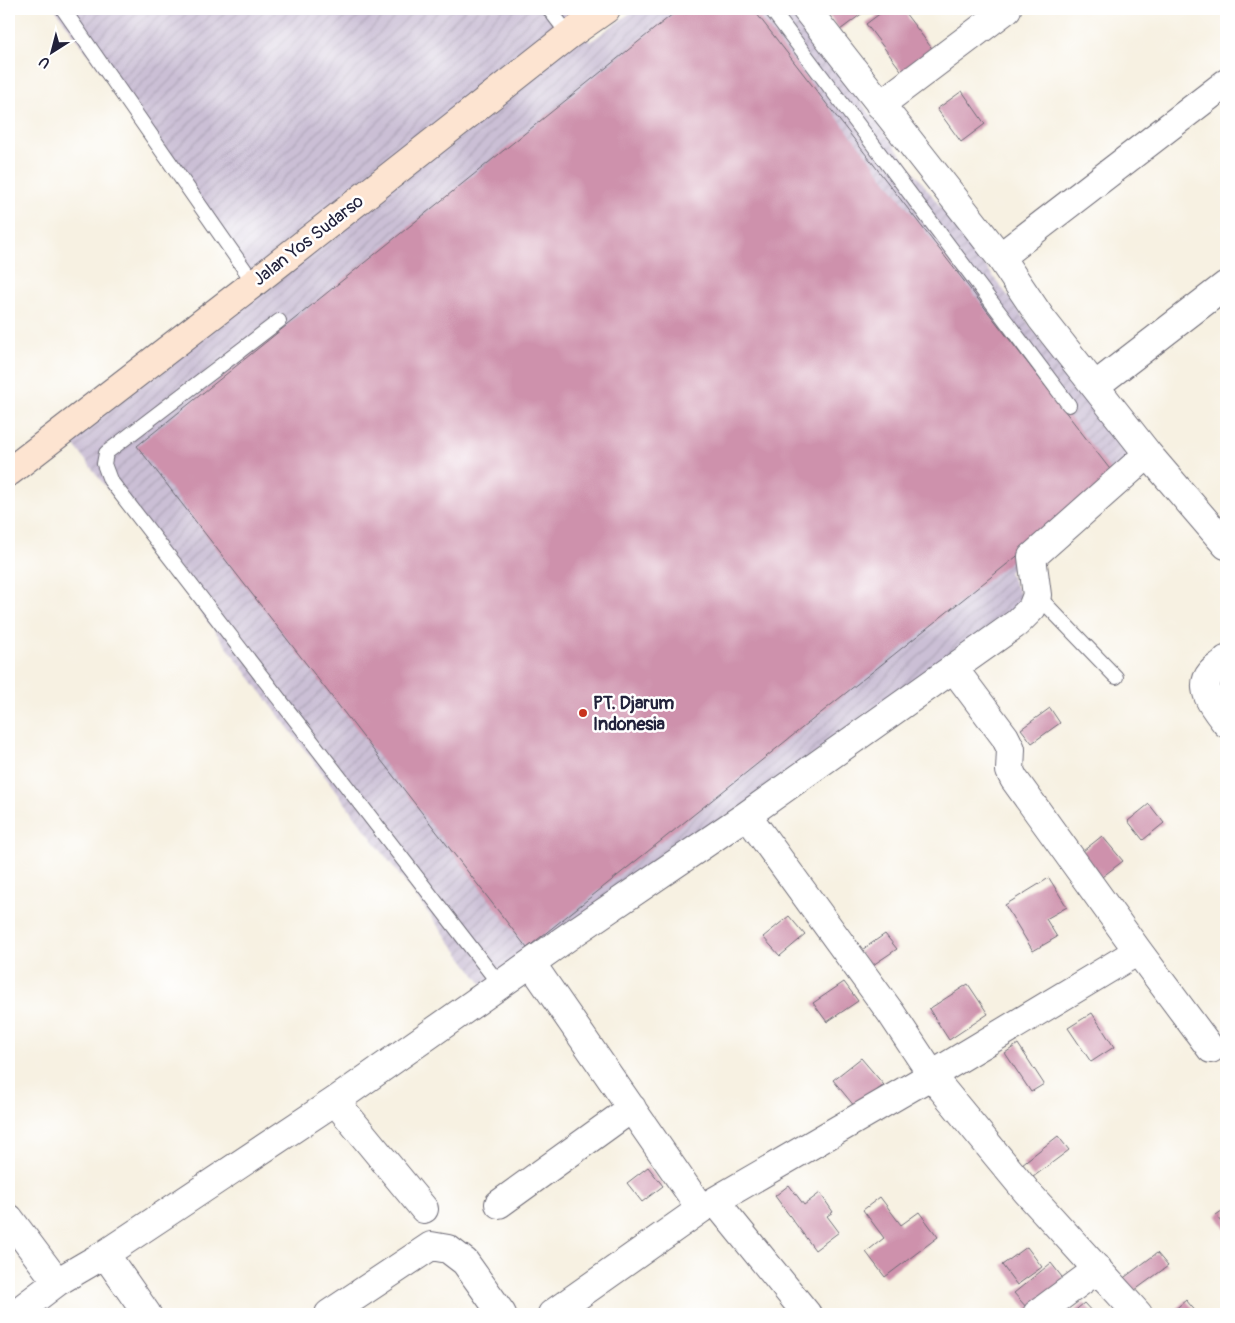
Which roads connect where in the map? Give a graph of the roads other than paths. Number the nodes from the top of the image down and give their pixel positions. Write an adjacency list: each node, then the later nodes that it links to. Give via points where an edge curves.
1 (63, 9): 11 (lane)
2 (549, 9): 7 (lane)
3 (606, 9): 7 (street, Jalan Yos Sudarso)
4 (771, 9): 15 (lane)
5 (806, 9): 9 (street)
6 (1007, 9): 9 (street)
7 (569, 35): 11 (street, Jalan Yos Sudarso)
8 (1226, 83): 10 (street)
9 (880, 105): 10 (street)
10 (1000, 257): 14 (street, via 1041,318)
11 (254, 283): 17 (street, Jalan Yos Sudarso)
12 (1226, 285): 14 (street)
13 (280, 321): 27 (lane, via 106,453 104,464 110,480)
14 (1095, 386): 16 (street)
15 (1069, 405)
16 (1148, 454): 18 (street); 19 (street, via 1032,557)
17 (9, 472)
18 (1226, 545)
19 (1037, 595): 21 (street, via 1032,608 1018,623); 22 (lane)
20 (1226, 660): 23 (street, via 1210,674 1206,684 1210,700)
21 (954, 669): 24 (street); 25 (street, via 1012,749 1010,771 1014,779)
22 (1116, 677)
23 (1226, 723)
24 (747, 815): 26 (street); 29 (street, via 891,1013)
25 (1138, 951): 28 (street); 29 (street)
26 (531, 963): 27 (street); 31 (street)
27 (500, 985): 30 (street)
28 (1211, 1049)
29 (932, 1075): 33 (street); 37 (street, via 1027,1192)
30 (335, 1101): 34 (street); 36 (street)
31 (632, 1108): 32 (street); 33 (street)
32 (499, 1204)
33 (708, 1205): 43 (street); 44 (street)
34 (424, 1209)
35 (9, 1218): 38 (street)
36 (105, 1254): 38 (street); 40 (street)
37 (1098, 1269): 45 (street); 46 (street)
38 (57, 1282): 39 (street)
39 (15, 1314)
40 (146, 1314)
41 (329, 1314): 42 (street, via 431,1246 448,1249 465,1262)
42 (502, 1314)
43 (552, 1314)
44 (807, 1314)
45 (1037, 1314)
46 (1138, 1314)

